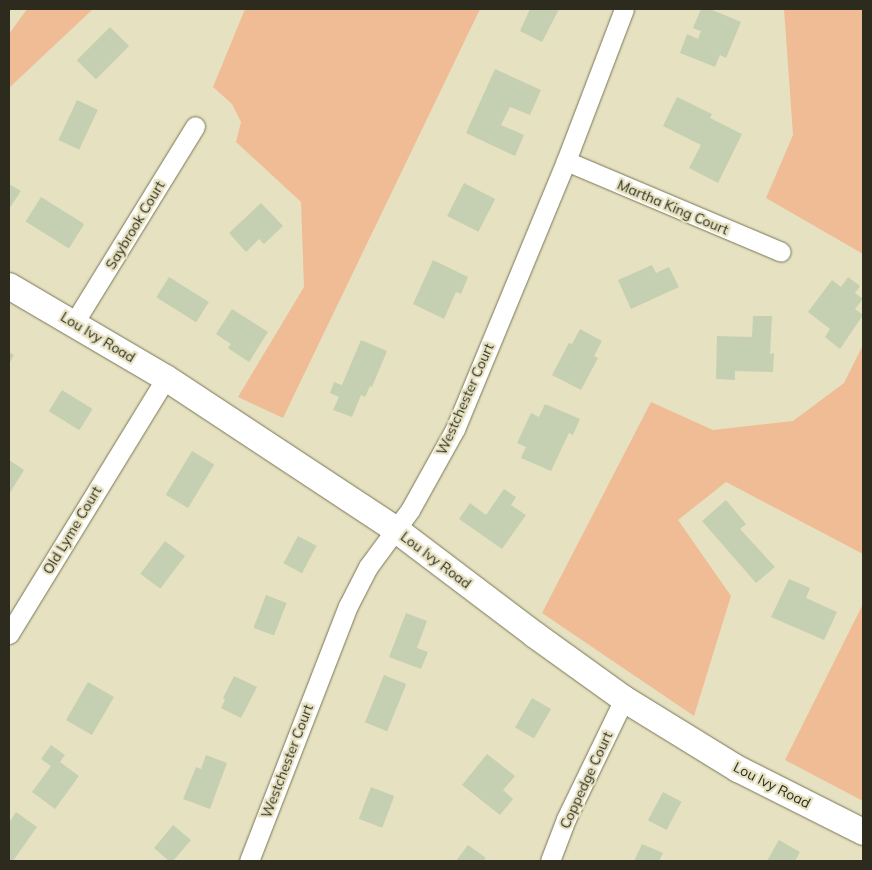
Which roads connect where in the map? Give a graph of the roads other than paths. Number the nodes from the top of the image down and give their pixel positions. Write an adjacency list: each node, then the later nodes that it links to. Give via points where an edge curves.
1 (624, 9): 3 (street, Westchester Court)
2 (195, 126): 6 (street, Saybrook Court)
3 (566, 161): 4 (street, Martha King Court); 8 (street, Westchester Court, via 455,429)
4 (780, 252)
5 (9, 286): 6 (street, Lou Ivy Road)
6 (74, 323): 7 (street, Lou Ivy Road)
7 (166, 378): 8 (street, Lou Ivy Road); 9 (street, Old Lyme Court)
8 (396, 529): 10 (street, Lou Ivy Road); 12 (street, Westchester Court, via 368,568 348,606)
9 (9, 634)
10 (624, 699): 11 (street, Lou Ivy Road, via 738,769); 13 (street, Coppedge Court, via 566,819)
11 (863, 832)
12 (249, 861)
13 (550, 861)

